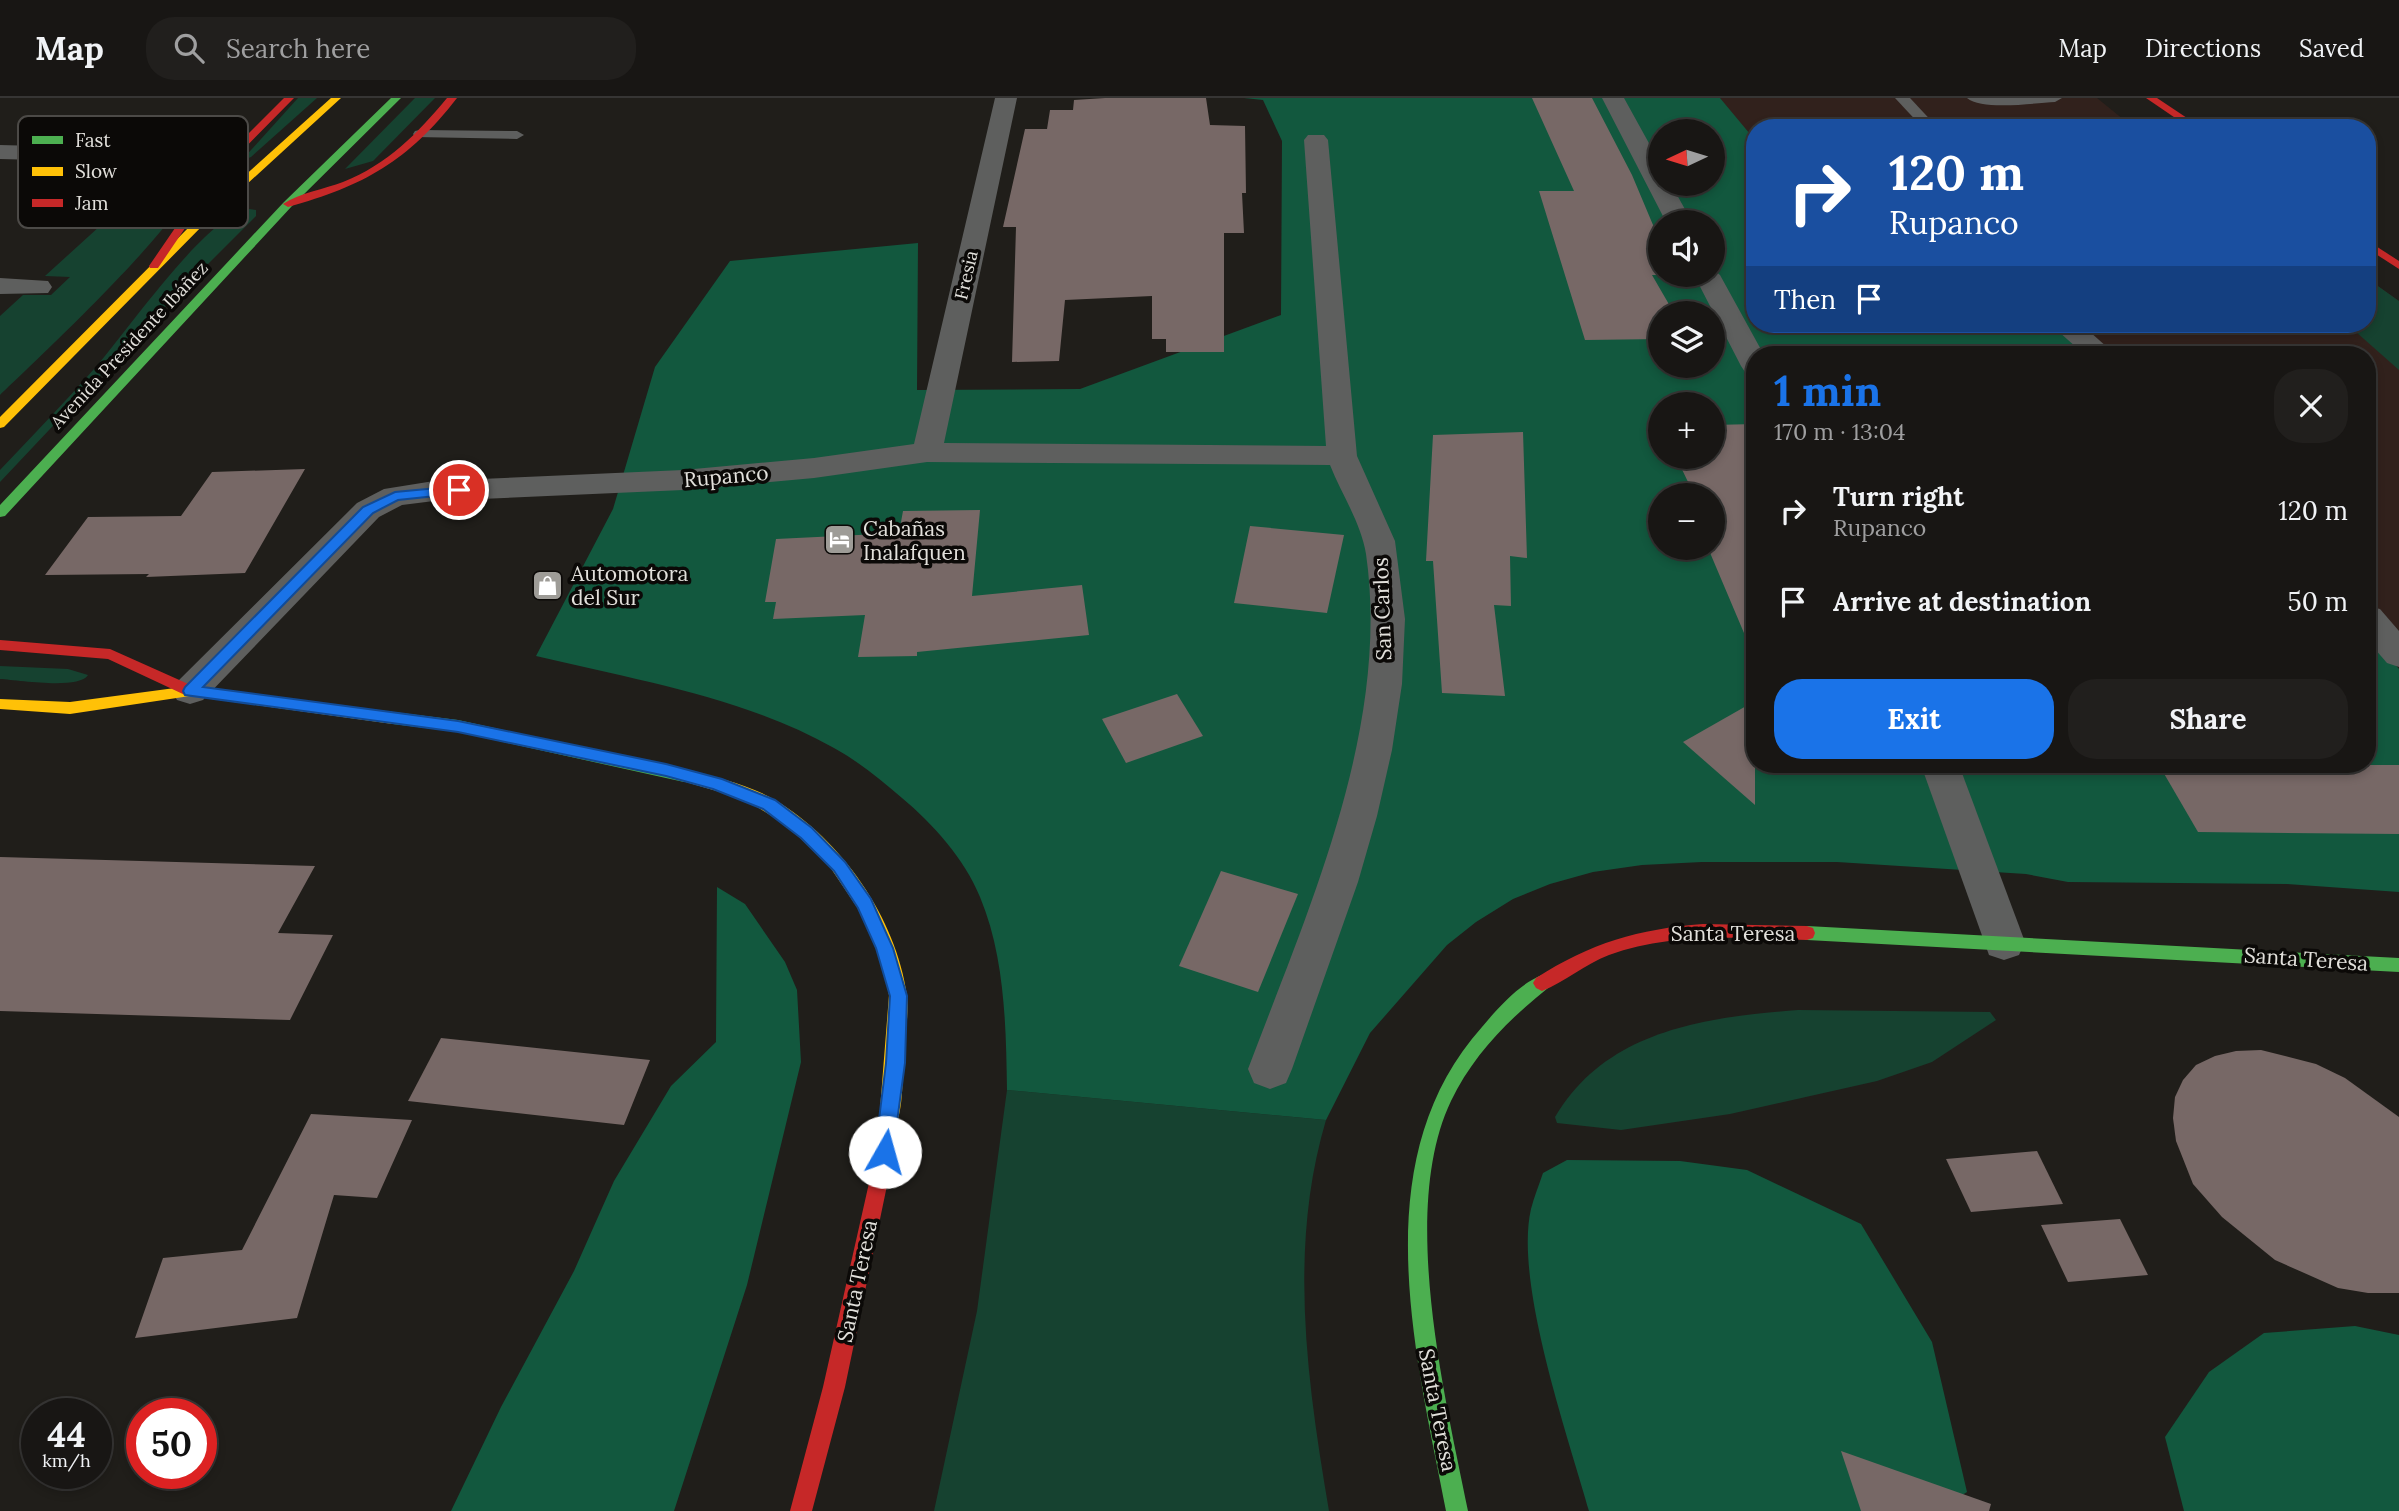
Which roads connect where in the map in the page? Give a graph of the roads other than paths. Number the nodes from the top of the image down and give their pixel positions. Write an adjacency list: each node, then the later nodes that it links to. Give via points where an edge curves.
1 (289, 98): 15 (main road, Avenida Presidente Ibáñez)
2 (336, 98): 19 (main road, Avenida Presidente Ibáñez)
3 (396, 98): 21 (main road, Avenida Presidente Ibáñez)
4 (452, 98): 13 (main road, Avenida Presidente Ibáñez)
5 (1006, 98): 35 (street, Fresia)
6 (1613, 98): 22 (street)
7 (1902, 98): 11 (lane)
8 (1974, 98): 9 (lane)
9 (2055, 98)
10 (2151, 98): 12 (main road)
11 (1922, 119)
12 (2183, 119)
13 (420, 134): 14 (lane); 21 (main road, Avenida Presidente Ibáñez, via 376,170)
14 (517, 135)
15 (248, 139)
16 (1316, 140): 36 (street, San Carlos)
17 (0, 152): 18 (street)
18 (18, 152)
19 (260, 168): 20 (main road, Avenida Presidente Ibáñez); 21 (main road, via 260,182 267,193)
20 (248, 179)
21 (288, 204): 37 (main road, Avenida Presidente Ibáñez)
22 (1673, 210)
23 (180, 228): 27 (main road, Avenida Presidente Ibáñez)
24 (197, 228): 27 (main road, Avenida Presidente Ibáñez)
25 (2376, 250): 26 (main road)
26 (2399, 266)
27 (149, 273): 34 (main road, Avenida Presidente Ibáñez)
28 (0, 286): 29 (street)
29 (39, 287)
30 (1713, 287): 33 (street)
31 (2075, 333): 32 (street)
32 (2091, 346)
33 (1746, 349)
34 (0, 424)
35 (927, 452): 36 (street, Rupanco); 41 (street, Rupanco, via 750,475 395,496 368,510)
36 (1342, 456): 46 (street, San Carlos, via 1365,501 1381,552 1386,651 1376,738 1360,814)
37 (0, 513)
38 (2376, 627): 40 (street)
39 (0, 645): 41 (main road, Santa Teresa, via 110,654)
40 (2399, 654)
41 (190, 691): 42 (main road, Santa Teresa, via 70,708); 47 (main road, Santa Teresa, via 458,726 716,783 769,805 806,833 839,867 865,904 885,948 898,996 895,1063 885,1152)
42 (0, 704)
43 (1943, 773): 44 (street)
44 (2004, 942): 45 (main road, Santa Teresa); 48 (main road, Santa Teresa, via 1714,929 1658,933 1563,968 1522,997 1487,1032 1457,1074 1434,1121 1422,1181 1417,1246 1421,1317)
45 (2399, 965)
46 (1270, 1069)
47 (802, 1511)
48 (1457, 1511)

